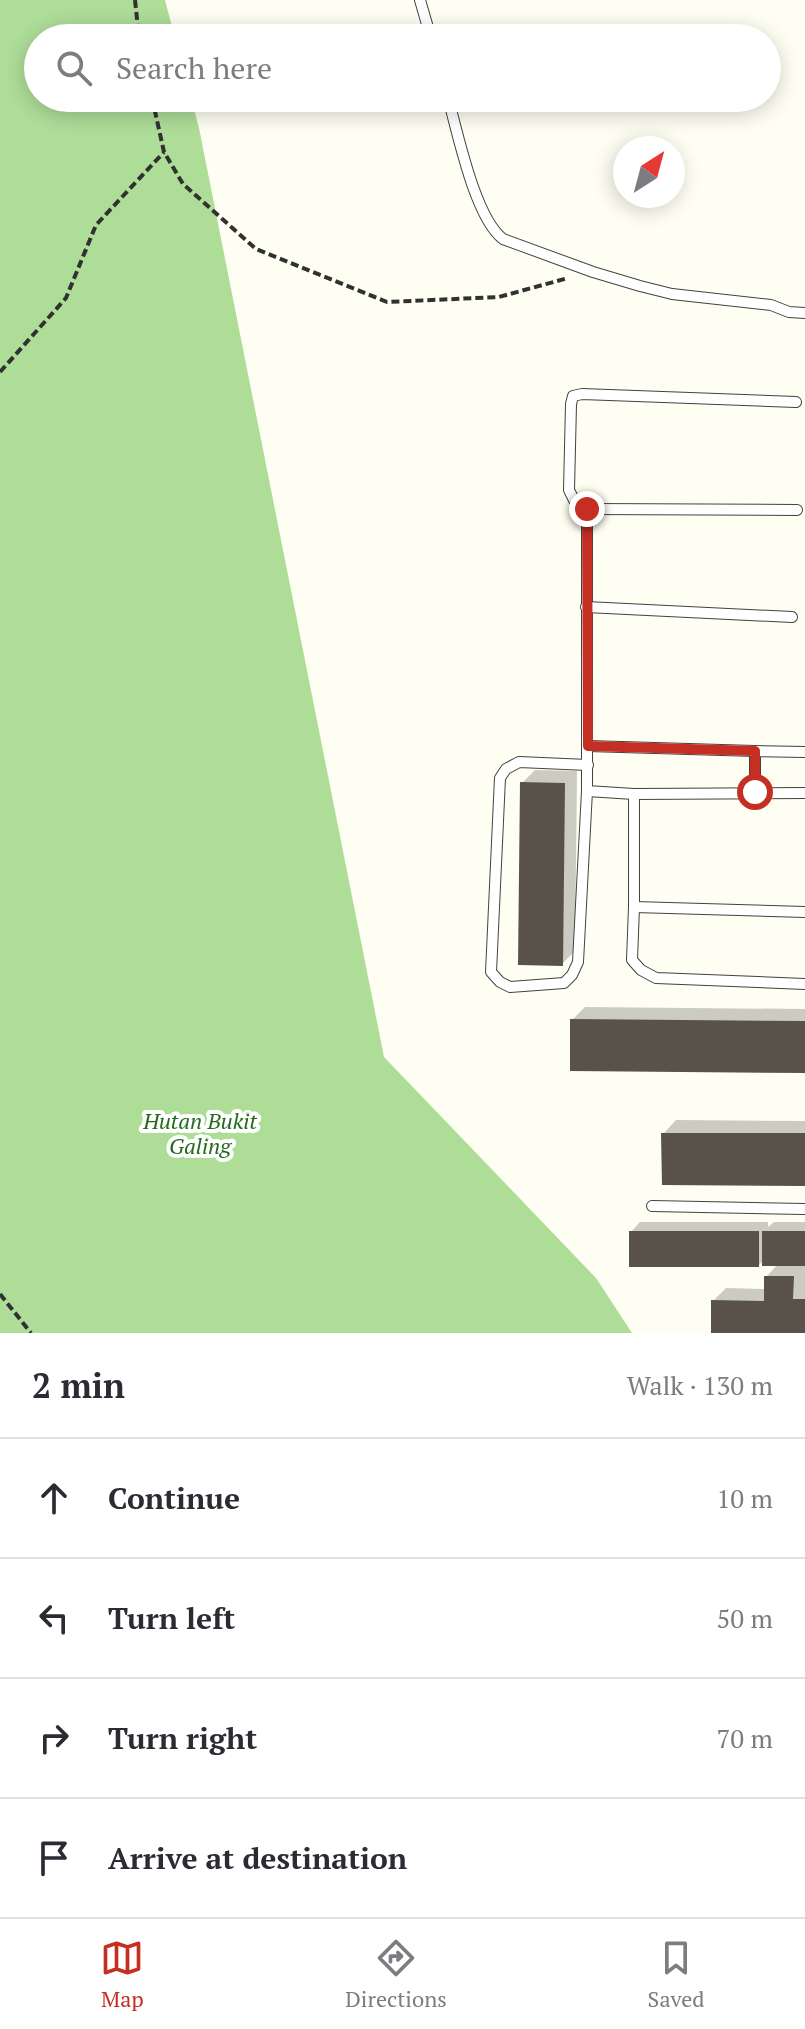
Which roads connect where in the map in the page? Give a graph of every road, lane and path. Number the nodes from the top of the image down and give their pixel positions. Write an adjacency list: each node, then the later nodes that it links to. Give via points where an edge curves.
1 (135, 0): 3 (path)
2 (420, 0): 4 (lane)
3 (138, 24)
4 (427, 24)
5 (155, 112): 7 (path)
6 (452, 112): 8 (lane, via 476,196 495,233)
7 (164, 152): 8 (path, via 183,184 256,249 387,302 499,297); 10 (path, via 96,225 66,298)
8 (593, 272): 9 (lane, via 672,294)
9 (805, 313)
10 (0, 372)
11 (796, 402): 12 (lane, via 573,396 569,490)
12 (587, 509): 13 (lane); 14 (lane)
13 (797, 510)
14 (586, 607): 15 (lane); 16 (lane)
15 (792, 617)
16 (588, 746): 17 (lane); 19 (lane)
17 (755, 751): 18 (lane); 21 (lane)
18 (805, 752)
19 (588, 765): 20 (lane); 20 (lane, via 519,762 500,778 491,972 510,987 564,983 578,962)
20 (587, 791): 23 (lane)
21 (755, 792): 22 (lane); 23 (lane)
22 (805, 793)
23 (634, 794): 24 (lane)
24 (634, 907): 25 (lane); 26 (lane, via 632,960 656,978)
25 (805, 912)
26 (805, 984)
27 (652, 1206): 28 (lane)
28 (805, 1209)
29 (0, 1294): 30 (path)
30 (31, 1333)

